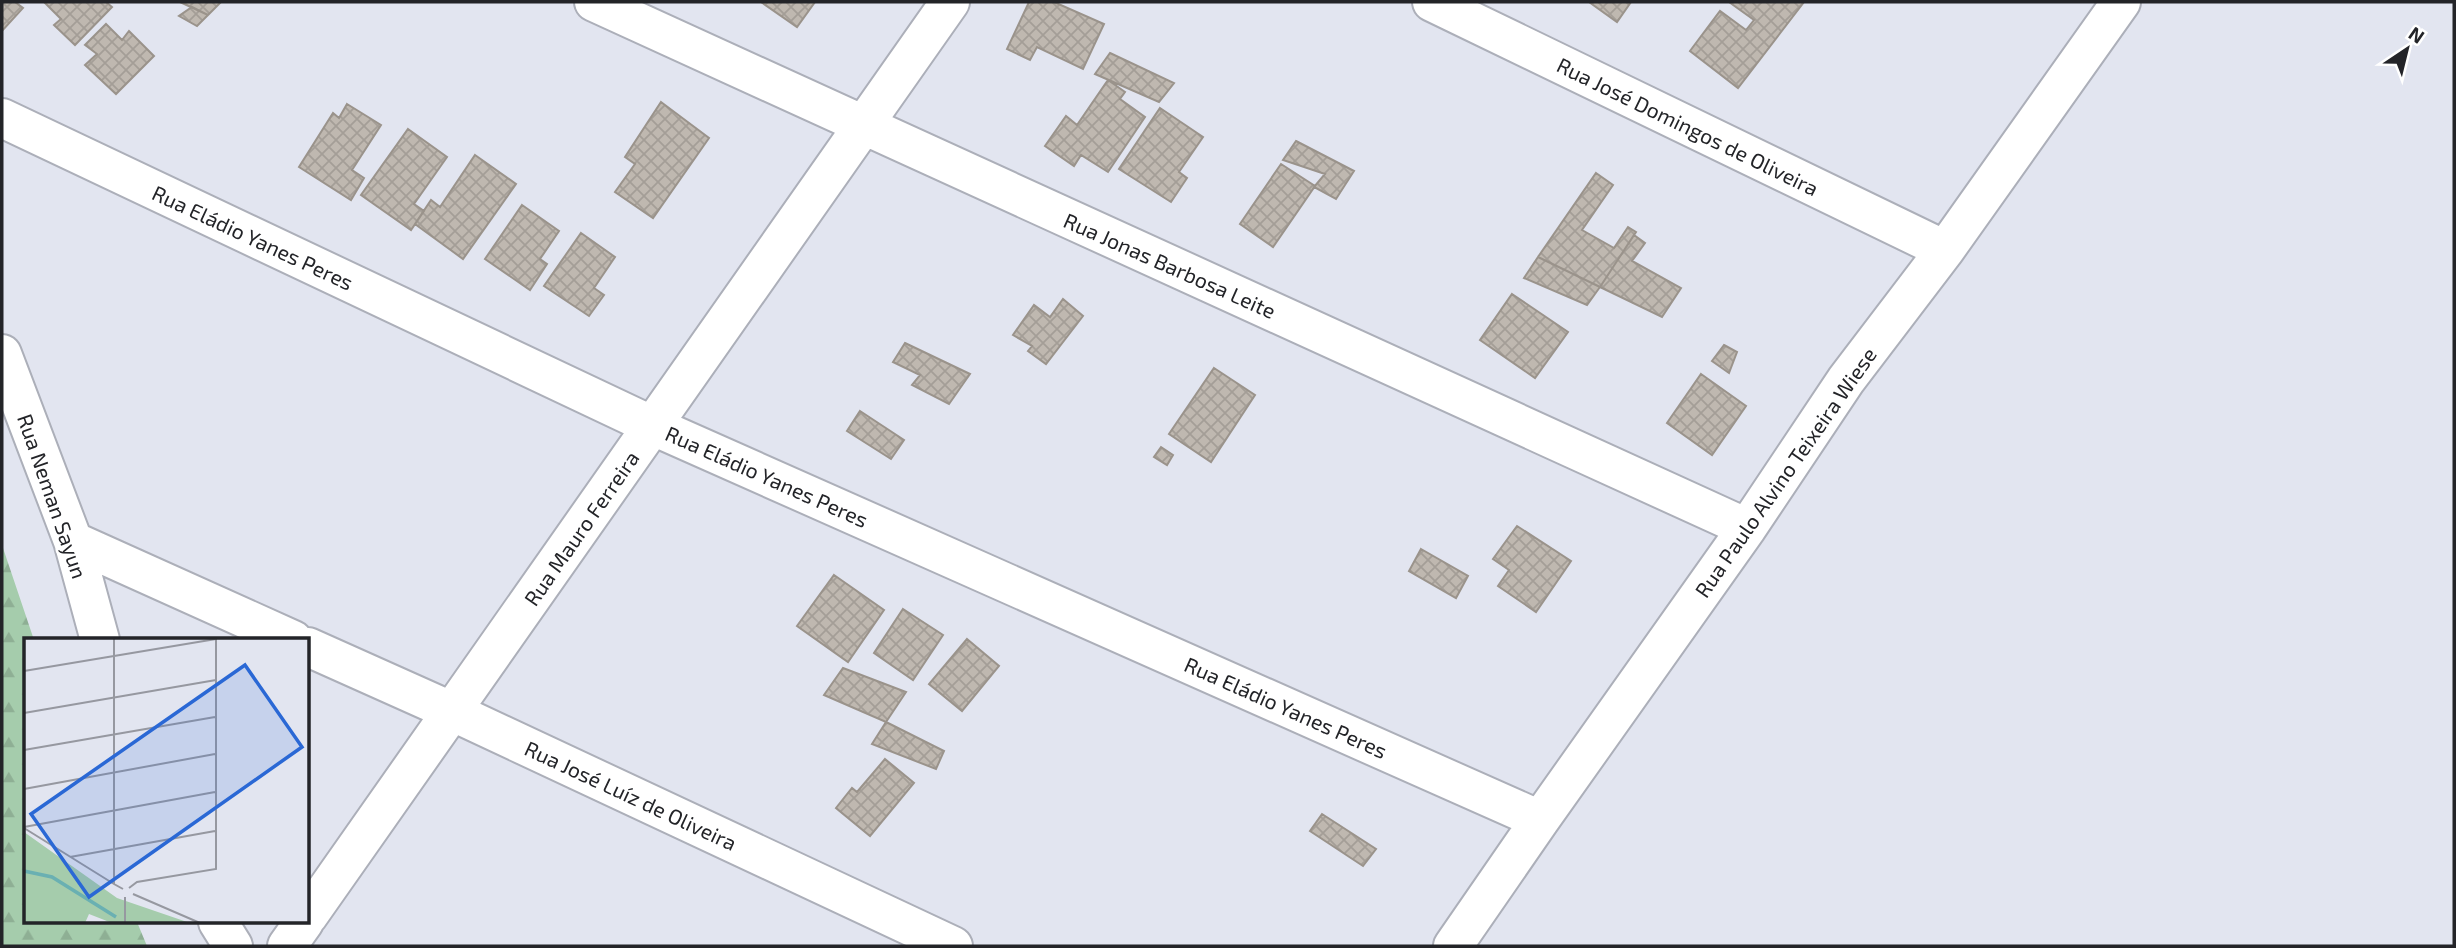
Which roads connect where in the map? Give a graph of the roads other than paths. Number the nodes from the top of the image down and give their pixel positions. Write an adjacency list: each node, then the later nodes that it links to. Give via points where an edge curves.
1 (594, 2): 5 (street, Rua Jonas Barbosa Leite)
2 (950, 2): 5 (street, Rua Mauro Ferreira)
3 (1432, 2): 7 (street, Rua José Domingos de Oliveira)
4 (2121, 2): 7 (street, Rua Paulo Alvino Teixeira Wiese)
5 (863, 126): 9 (street, Rua Mauro Ferreira); 10 (street, Rua Jonas Barbosa Leite)
6 (6, 128): 9 (street, Rua Eládio Yanes Peres)
7 (1945, 250): 10 (street, Rua Paulo Alvino Teixeira Wiese, via 1846,380)
8 (2, 354): 11 (street, Rua Neman Sayun)
9 (653, 426): 15 (street, Rua Mauro Ferreira); 16 (street, Rua Eládio Yanes Peres)
10 (1747, 528): 16 (street, Rua Paulo Alvino Teixeira Wiese)
11 (73, 541): 12 (street, Rua Neman Sayun); 13 (street)
12 (99, 638)
13 (289, 638)
14 (310, 648): 15 (street, Rua José Luíz de Oliveira)
15 (451, 711): 17 (street, Rua Mauro Ferreira); 22 (street, Rua José Luíz de Oliveira)
16 (1540, 820): 23 (street, Rua Paulo Alvino Teixeira Wiese)
17 (310, 913)
18 (219, 923): 20 (street)
19 (303, 923): 21 (street)
20 (233, 946)
21 (287, 946)
22 (953, 946)
23 (1453, 946)

